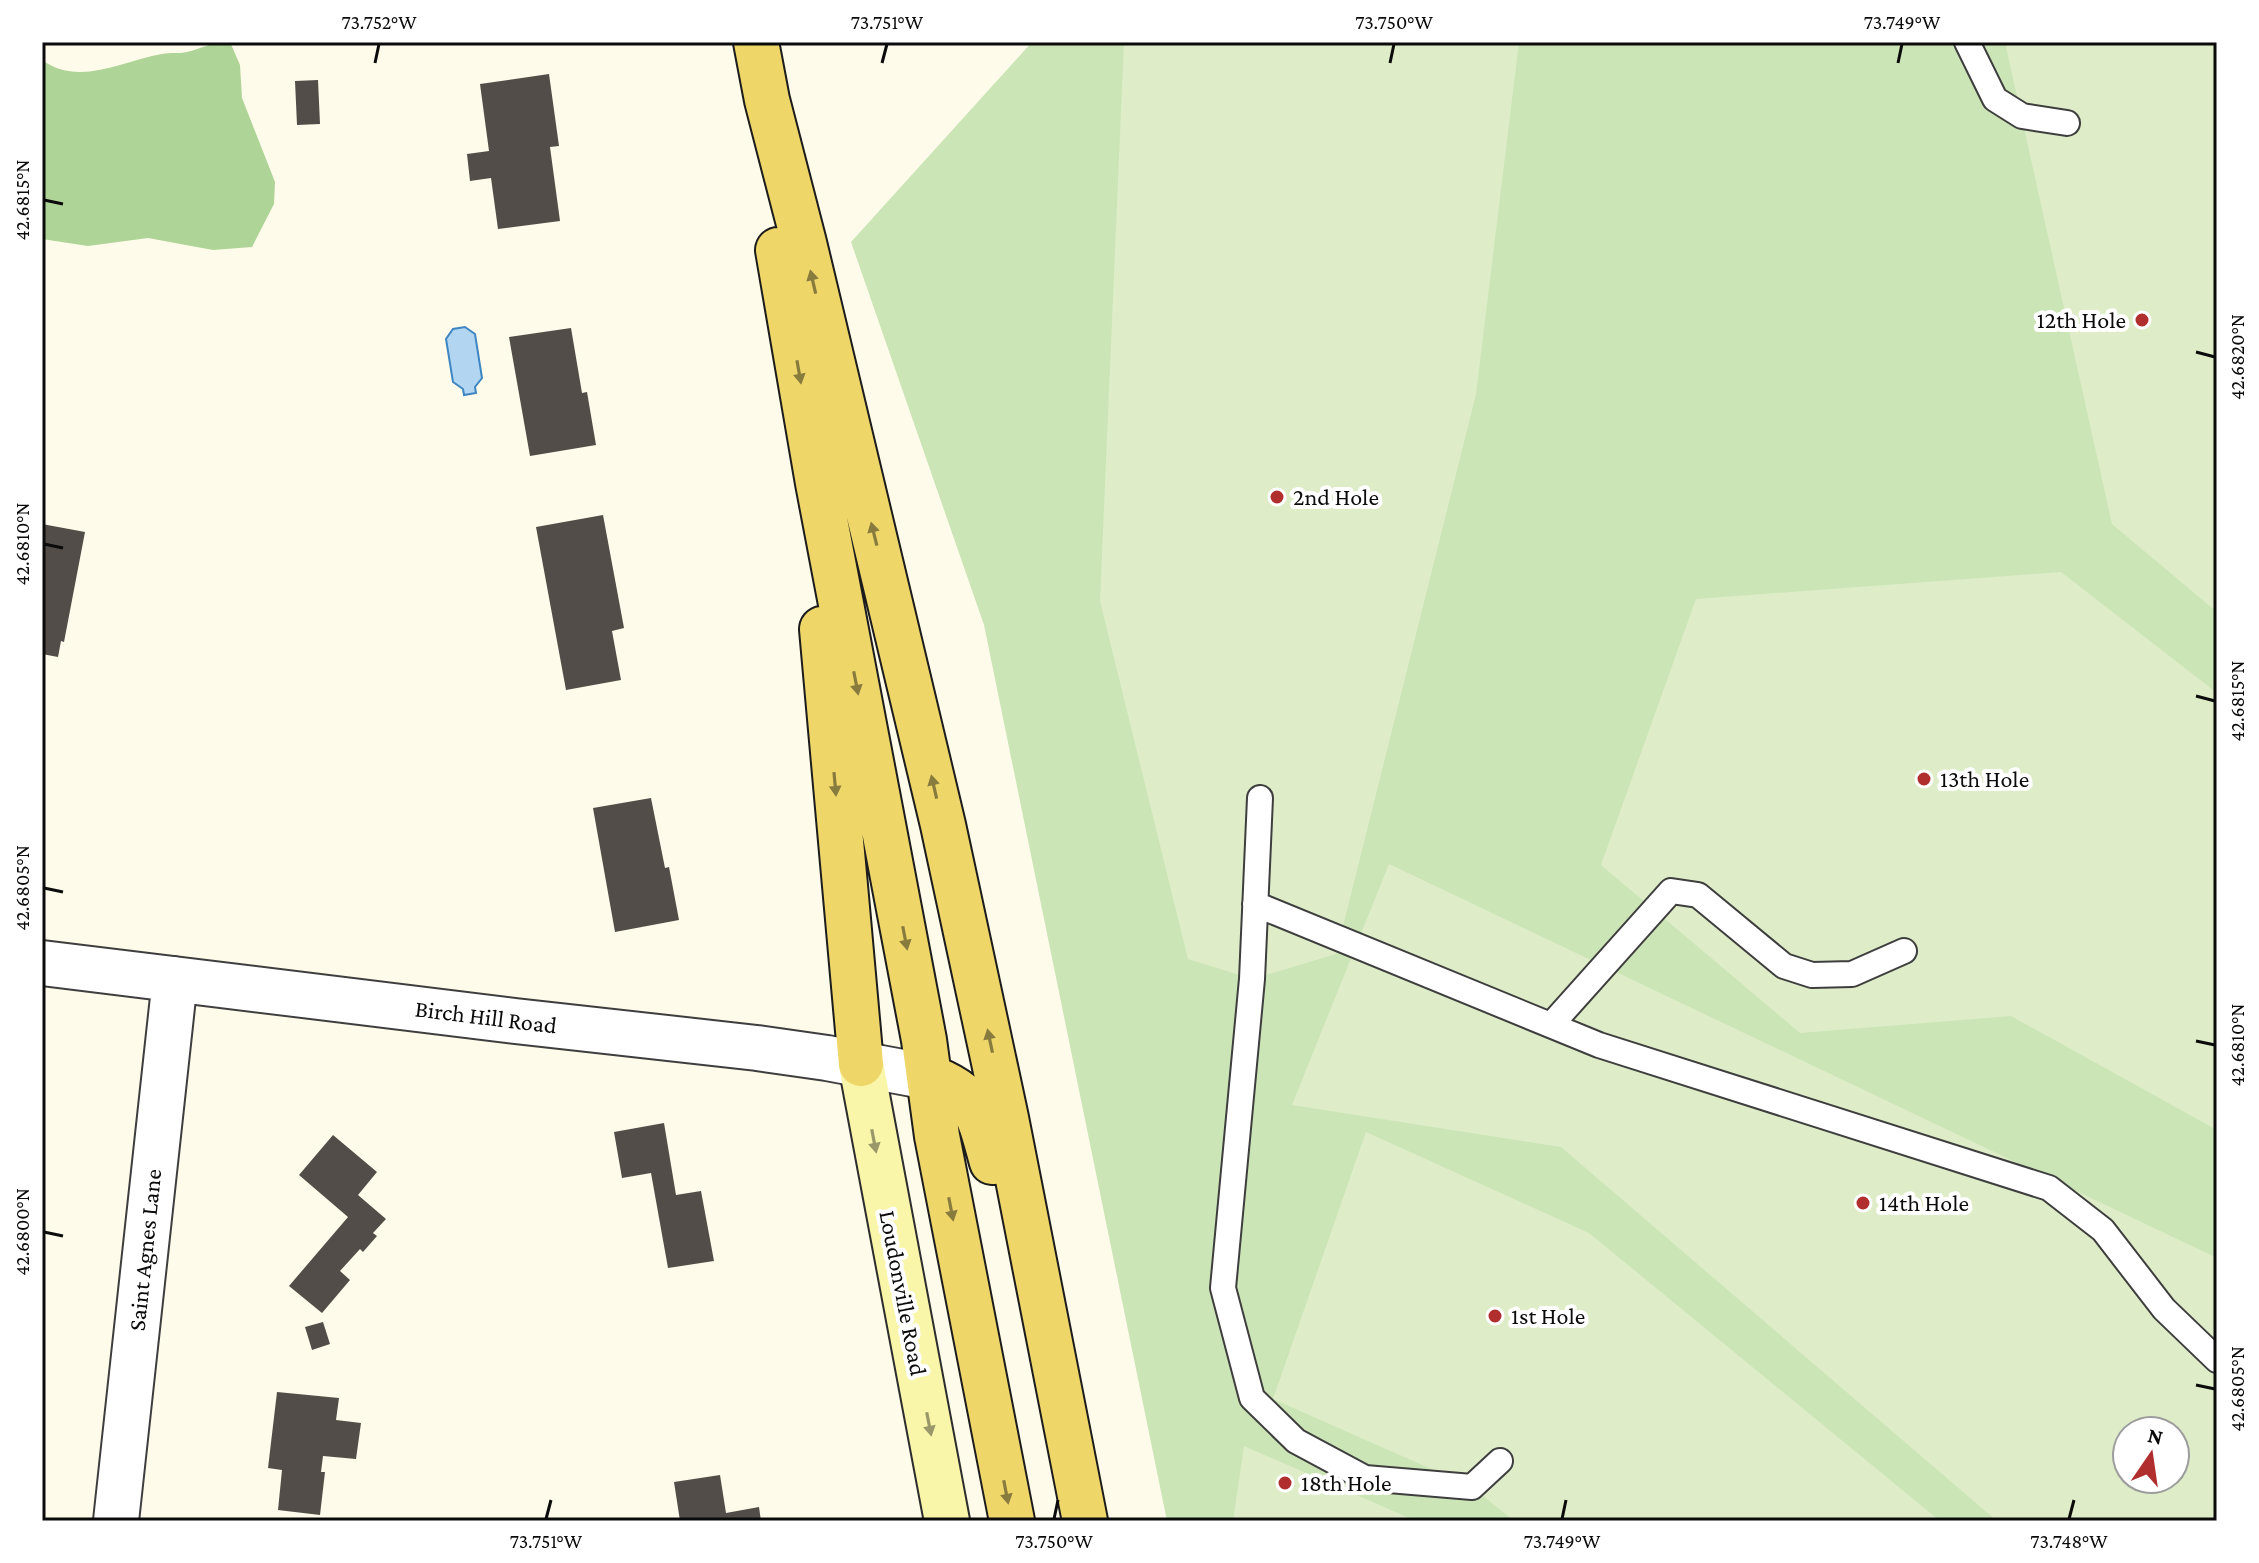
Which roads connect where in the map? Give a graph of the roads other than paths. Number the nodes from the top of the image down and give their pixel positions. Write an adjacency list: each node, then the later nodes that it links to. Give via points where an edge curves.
1 (756, 42): 3 (main road)
2 (1967, 42): 4 (lane, via 1995,99 2022,116)
3 (767, 100): 5 (main road, one-way to 5, via 778,247); 15 (main road, one-way to 3, via 943,825)
4 (2067, 123)
5 (818, 483): 12 (main road, one-way to 12, via 823,657); 13 (main road, one-way to 13)
6 (1260, 798): 7 (lane)
7 (1255, 904): 11 (lane); 16 (lane, via 1223,1288 1252,1398 1296,1441 1365,1478 1472,1487)
8 (1904, 951): 11 (lane, via 1852,974 1812,975 1784,966 1698,895 1671,891)
9 (42, 963): 10 (street, Birch Hill Road)
10 (175, 979): 12 (street, Birch Hill Road); 17 (street, Saint Agnes Lane)
11 (1551, 1025): 14 (lane, via 1599,1045 2049,1188 2103,1230 2164,1309)
12 (861, 1064): 13 (street, Birch Hill Road); 18 (main road, Loudonville Road, one-way to 18)
13 (929, 1077): 15 (main road, via 959,1091 979,1117); 19 (main road, one-way to 19)
14 (2217, 1360)
15 (1061, 1394): 20 (main road)
16 (1500, 1461)
17 (116, 1521)
18 (947, 1521)
19 (1012, 1521)
20 (1085, 1521)

